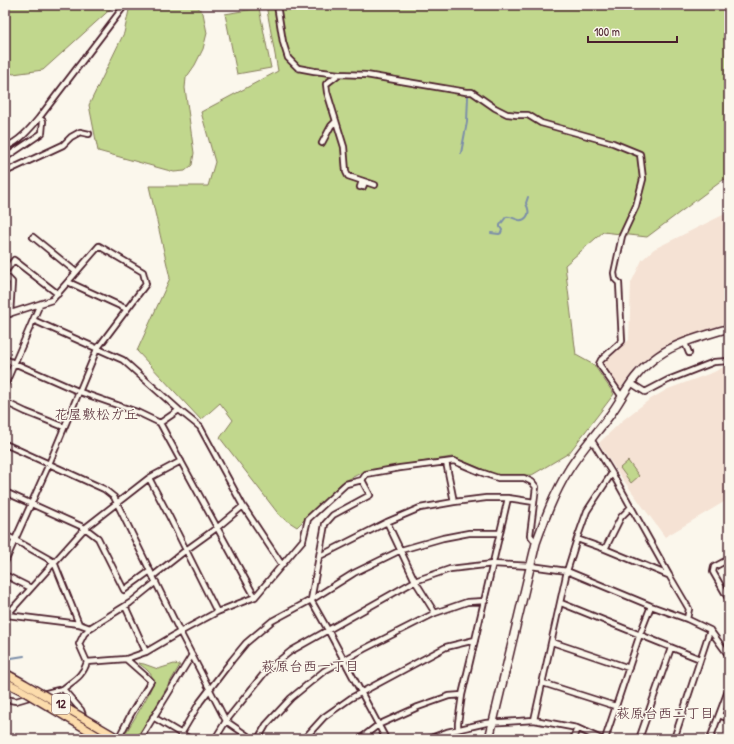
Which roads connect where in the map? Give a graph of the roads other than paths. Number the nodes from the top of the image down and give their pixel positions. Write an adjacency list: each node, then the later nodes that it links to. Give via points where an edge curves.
1 (125, 5): 4 (street)
2 (278, 5): 3 (street, via 288,58 298,68)
3 (339, 74): 5 (street, via 326,84); 34 (street, via 366,75 472,92 507,114 528,115 541,123 613,143 640,154 643,179 636,206 622,236 614,273 615,279 619,282 622,341 599,364)
4 (39, 118): 8 (street, via 28,131); 9 (street, via 43,121 42,133)
5 (336, 121): 7 (street); 11 (street, via 344,147 346,172 348,176)
6 (89, 134): 10 (street, via 80,132 63,145)
7 (322, 144)
8 (5, 147)
9 (5, 158)
10 (5, 172)
11 (362, 181): 12 (street); 13 (street)
12 (375, 185)
13 (360, 187)
14 (34, 237): 15 (street)
15 (76, 272): 17 (street); 20 (street, via 99,246 143,272 146,284)
16 (5, 274): 18 (street, via 14,260); 21 (street, via 12,282)
17 (68, 282): 18 (street); 20 (street)
18 (58, 294): 19 (street, via 52,300)
19 (40, 304): 21 (street); 23 (street)
20 (127, 309): 26 (street)
21 (10, 314): 22 (street)
22 (5, 315)
23 (33, 320): 26 (street); 30 (street)
24 (729, 328): 25 (street)
25 (685, 343): 27 (street); 31 (street, via 658,356)
26 (97, 349): 33 (street); 36 (street, via 124,360)
27 (689, 353)
28 (5, 359): 30 (street)
29 (729, 361): 31 (street, via 714,362 644,392)
30 (14, 363): 32 (street); 33 (street)
31 (631, 383): 34 (street)
32 (5, 385)
33 (80, 392): 37 (street); 38 (street)
34 (622, 396): 39 (street)
35 (5, 402): 38 (street)
36 (179, 410): 37 (street); 53 (street, via 200,427)
37 (160, 423): 41 (street)
38 (64, 427): 43 (street)
39 (591, 439): 44 (street); 62 (street, via 568,470 545,517)
40 (5, 444): 43 (street)
41 (181, 461): 45 (street); 56 (street)
42 (446, 462): 46 (street, via 366,474); 50 (street); 51 (street, via 454,461 498,478 524,478 536,487)
43 (49, 464): 49 (street, via 104,489); 52 (street)
44 (612, 473): 54 (street); 60 (street, via 587,511)
45 (149, 478): 49 (street); 64 (street)
46 (362, 480): 66 (street, via 370,495 333,515 325,524); 71 (street, via 346,484 308,520 303,540)
47 (5, 492): 52 (street)
48 (508, 498): 50 (street); 51 (street); 58 (street)
49 (117, 502): 57 (street); 73 (street)
50 (454, 502): 55 (street, via 420,508)
51 (534, 502): 62 (street, via 530,535)
52 (31, 504): 57 (street); 61 (street)
53 (243, 506): 56 (street); 71 (street)
54 (631, 507): 63 (street, via 621,517); 76 (street)
55 (387, 522): 65 (street); 66 (street)
56 (218, 527): 64 (street); 82 (street)
57 (85, 528): 69 (street); 73 (street, via 98,538 124,590)
58 (500, 533): 65 (street, via 469,533); 70 (street)
59 (5, 536): 61 (street)
60 (577, 539): 63 (street); 74 (street)
61 (15, 540): 68 (street); 69 (street)
62 (536, 543): 72 (street)
63 (605, 549): 76 (street)
64 (186, 550): 77 (street); 89 (street)
65 (401, 550): 78 (street); 83 (street)
66 (320, 556): 83 (street)
67 (729, 559): 81 (street, via 714,567 713,572)
68 (5, 562)
69 (54, 562): 80 (street); 93 (street)
70 (493, 564): 72 (street); 78 (street, via 450,569); 85 (street)
71 (282, 565): 82 (street)
72 (531, 566): 74 (street); 125 (street)
73 (150, 570): 77 (street)
74 (567, 571): 86 (street); 88 (street)
75 (5, 575): 80 (street)
76 (668, 575): 92 (street, via 689,609)
77 (153, 576): 79 (street)
78 (416, 581): 90 (street); 95 (street)
79 (156, 582): 87 (street); 97 (street)
80 (31, 588): 91 (street)
81 (727, 593): 84 (street)
82 (256, 597): 89 (street)
83 (311, 600): 95 (street); 115 (street, via 272,621 246,643)
84 (729, 600)
85 (484, 601): 90 (street, via 467,602); 99 (street)
86 (561, 603): 98 (street); 100 (street)
87 (125, 606): 94 (street); 102 (street)
88 (651, 606): 92 (street); 98 (street)
89 (217, 612): 97 (street)
90 (435, 613): 107 (street)
91 (6, 615): 93 (street)
92 (687, 619): 96 (street)
93 (79, 624): 94 (street)
94 (90, 628): 108 (street, via 79,644)
95 (328, 630): 107 (street); 124 (street, via 291,651 266,671)
96 (710, 630): 104 (street); 106 (street)
97 (180, 632): 102 (street); 103 (street)
98 (640, 634): 101 (street); 109 (street)
99 (476, 640): 116 (street, via 446,647); 117 (street)
100 (552, 642): 109 (street); 112 (street)
101 (671, 648): 106 (street); 146 (street)
102 (146, 652): 105 (street)
103 (192, 654): 115 (street); 121 (street)
104 (729, 656)
105 (126, 659): 108 (street); 130 (street, via 150,681)
106 (700, 659): 147 (street)
107 (344, 660): 116 (street); 137 (street, via 324,671 291,698 266,725)
108 (87, 662): 114 (street, via 85,670)
109 (629, 668): 119 (street)
110 (5, 673): 130 (main road, 12, bridge)
111 (5, 682): 132 (main road, 12, bridge)
112 (543, 683): 119 (street); 123 (street)
113 (729, 688): 120 (street)
114 (63, 689): 118 (street, via 16,701); 131 (street, via 81,710)
115 (209, 690): 124 (street); 129 (street)
116 (361, 693): 126 (street); 138 (street, via 324,717)
117 (462, 695): 126 (street, via 449,696 418,707); 128 (street)
118 (5, 699)
119 (615, 706): 145 (street)
120 (719, 715): 122 (street); 148 (street)
121 (154, 718): 129 (street); 133 (street)
122 (729, 719)
123 (534, 720): 125 (street); 127 (street)
124 (226, 721): 135 (street); 136 (street)
125 (493, 722): 128 (street); 142 (street)
126 (378, 725): 139 (street); 140 (street)
127 (576, 728): 143 (street); 144 (street)
128 (458, 729): 141 (street)
129 (181, 734): 134 (street)
130 (117, 738)
131 (92, 739)
132 (103, 739)
133 (140, 739)
134 (190, 739)
135 (215, 739)
136 (252, 739)
137 (258, 739)
138 (304, 739)
139 (360, 739)
140 (386, 739)
141 (428, 739)
142 (489, 739)
143 (573, 739)
144 (601, 739)
145 (604, 739)
146 (639, 739)
147 (674, 739)
148 (710, 739)

